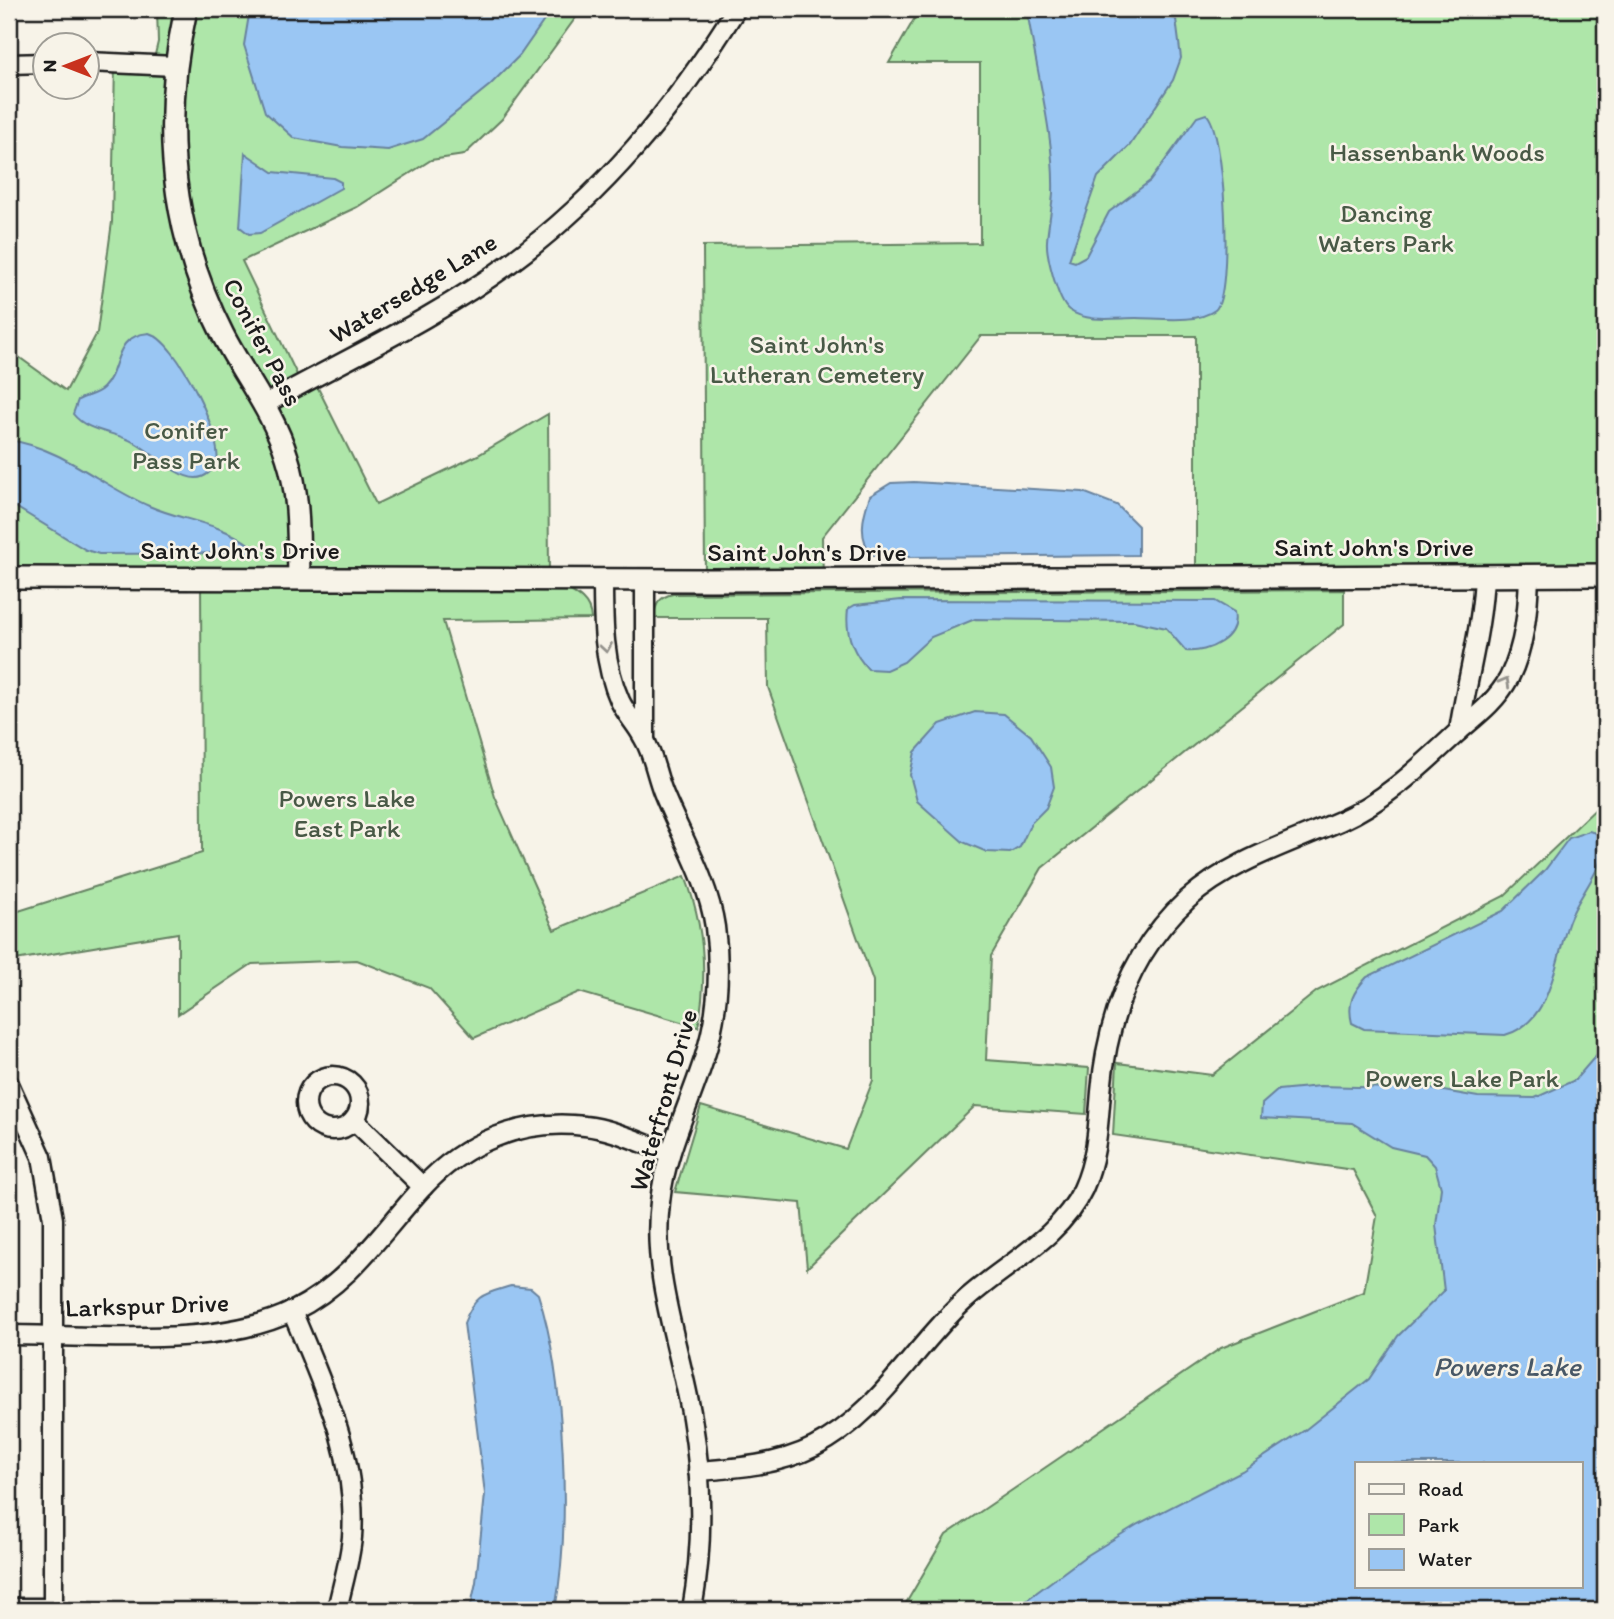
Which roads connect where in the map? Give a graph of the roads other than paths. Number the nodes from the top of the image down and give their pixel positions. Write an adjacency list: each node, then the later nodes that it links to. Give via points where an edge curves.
1 (186, 9): 6 (street, Conifer Pass)
2 (736, 9): 7 (street, Watersedge Lane, via 684,90 655,125 623,163 550,232 460,296)
3 (32, 63): 5 (street)
4 (102, 63): 6 (street)
5 (9, 64)
6 (175, 66): 7 (street, Conifer Pass, via 171,147 184,234 224,336)
7 (265, 404): 12 (street, Conifer Pass, via 279,431 295,484)
8 (1484, 575): 9 (street, Saint John's Drive); 14 (street, Saint John's Drive); 15 (street, via 1483,613)
9 (1529, 575): 10 (street, Saint John's Drive); 15 (street, one-way to 9, via 1496,699 1509,677 1521,648)
10 (1605, 575)
11 (9, 578): 12 (street, Saint John's Drive)
12 (299, 578): 13 (street, Saint John's Drive)
13 (603, 580): 14 (street, Saint John's Drive); 16 (street, Waterfront Drive, one-way to 16, via 608,662 620,702)
14 (645, 580): 16 (street, Waterfront Drive)
15 (1459, 731): 24 (street, via 1379,800 1344,820 1242,863 1214,879 1168,919 1133,970 1119,1000 1104,1061 1093,1162 1072,1207 1048,1236 962,1302 866,1410 840,1432 778,1460)
16 (645, 739): 19 (street, Waterfront Drive, via 708,896 718,958 712,1031)
17 (9, 1084): 23 (street, via 42,1157 50,1192)
18 (354, 1120): 20 (street)
19 (670, 1153): 20 (street, Larkspur Drive, via 585,1126 543,1125 503,1133 472,1148); 24 (street, Waterfront Drive, via 660,1201 659,1262 692,1419)
20 (423, 1187): 21 (street, Larkspur Drive, via 358,1265)
21 (292, 1311): 23 (street, Larkspur Drive, via 251,1326 212,1333); 27 (street, via 337,1423 347,1463 352,1538)
22 (9, 1335): 23 (street, Larkspur Drive)
23 (52, 1335): 26 (street)
24 (698, 1471): 28 (street, Waterfront Drive, via 701,1535)
25 (9, 1608): 26 (street)
26 (53, 1609)
27 (337, 1610)
28 (692, 1610)

